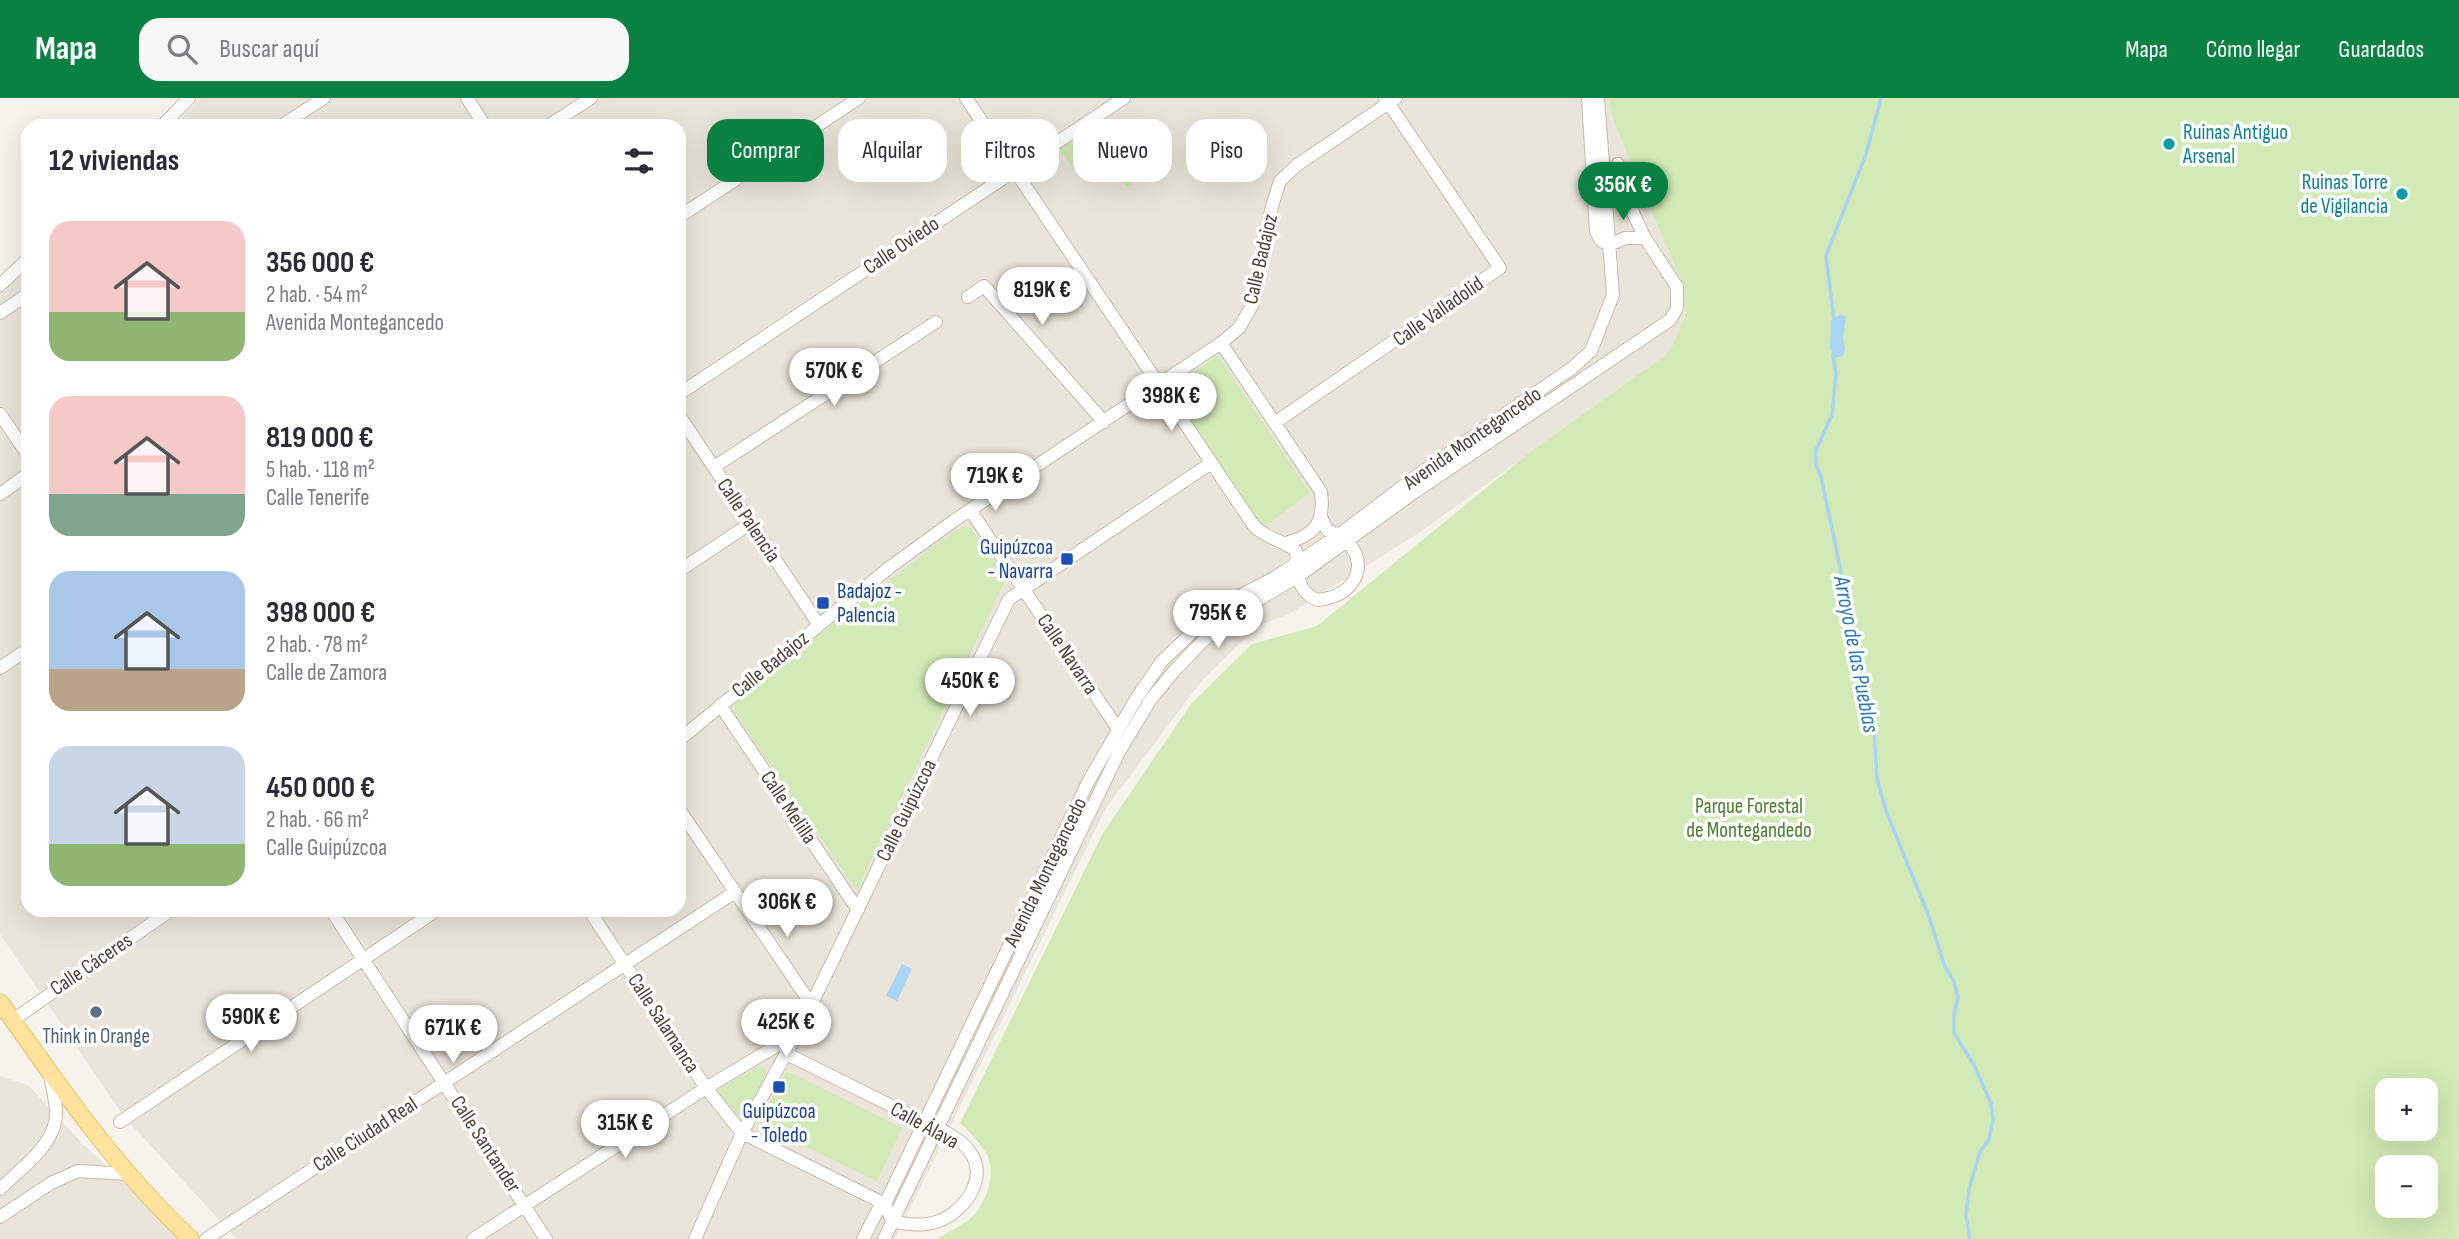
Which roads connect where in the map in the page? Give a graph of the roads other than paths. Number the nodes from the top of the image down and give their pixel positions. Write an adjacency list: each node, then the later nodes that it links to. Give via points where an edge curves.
1 (190, 98): 11 (street)
2 (324, 98): 12 (street)
3 (467, 98): 13 (street)
4 (591, 98): 14 (street)
5 (859, 98): 20 (street)
6 (966, 98): 15 (street)
7 (1124, 98): 16 (street, Calle Oviedo)
8 (1588, 98): 22 (street, Avenida Montegancedo, via 1596,231)
9 (1598, 98): 22 (street, Avenida Montegancedo)
10 (1390, 100): 30 (street, Calle Badajoz, via 1280,181 1253,304 1239,328); 36 (street, Calle Valladolid, via 1500,268)
11 (169, 119)
12 (292, 119)
13 (480, 119)
14 (559, 119)
15 (980, 119)
16 (1059, 140)
17 (1618, 164): 21 (street, Avenida Montegancedo)
18 (995, 182): 33 (street, Calle Oviedo)
19 (1023, 182): 32 (street)
20 (686, 212)
21 (1645, 238): 22 (street, via 1625,238); 31 (street, Avenida Montegancedo, via 1677,287 1676,308 1658,330)
22 (1609, 245): 29 (street, Avenida Montegancedo, via 1613,295)
23 (21, 266): 24 (street)
24 (0, 285)
25 (968, 297): 35 (street, via 984,286)
26 (21, 299): 27 (street)
27 (0, 313)
28 (936, 322): 40 (street)
29 (1598, 338): 31 (street); 46 (street, Avenida Montegancedo, via 1572,368 1419,474)
30 (1221, 343): 32 (street, Calle Badajoz); 36 (street)
31 (1611, 361): 46 (street, Avenida Montegancedo)
32 (1158, 384): 35 (street, Calle Badajoz); 39 (street)
33 (686, 389)
34 (0, 414): 38 (street)
35 (1104, 422): 43 (street, Calle Badajoz)
36 (1276, 422): 44 (street, via 1319,486)
37 (686, 426): 40 (street, Calle Palencia)
38 (21, 445)
39 (1211, 463): 47 (street, via 1254,526 1273,540); 51 (street, Calle Guipúzcoa)
40 (713, 467): 45 (street, Calle Palencia)
41 (21, 479): 42 (street)
42 (0, 494)
43 (970, 510): 51 (street, Calle Navarra); 52 (street, Calle Badajoz)
44 (1321, 517): 46 (street, via 1327,530); 47 (street, via 1311,533)
45 (751, 523): 49 (street); 52 (street, Calle Palencia)
46 (1344, 538): 48 (street, Avenida Montegancedo); 50 (street, Avenida Montegancedo); 50 (street, via 1357,556 1358,573 1342,592 1317,600 1304,592)
47 (1286, 542): 48 (street, via 1296,551)
48 (1297, 563): 50 (street); 56 (street, Avenida Montegancedo, via 1237,597 1199,626 1162,662)
49 (686, 566)
50 (1297, 577): 78 (street, Avenida Montegancedo, via 1231,617 1151,699 1119,752)
51 (1025, 589): 56 (street, Calle Navarra); 60 (street, Calle Guipúzcoa, via 1009,599)
52 (819, 625): 55 (street, Calle Badajoz)
53 (21, 654): 54 (street)
54 (0, 668)
55 (720, 705): 57 (street, Calle Badajoz); 60 (street, Calle Melilla)
56 (1118, 729): 78 (street, Avenida Montegancedo, via 1088,782)
57 (686, 734)
58 (686, 819): 59 (street)
59 (735, 892): 66 (street, Calle Ciudad Real); 68 (street)
60 (858, 909): 68 (street, Calle Guipúzcoa)
61 (161, 917): 69 (street, Calle Cáceres)
62 (336, 917): 65 (street, Calle Santander)
63 (426, 917): 65 (street)
64 (594, 917): 66 (street, Calle Salamanca)
65 (363, 958): 75 (street, Calle Santander); 77 (street)
66 (625, 964): 75 (street, Calle Ciudad Real); 76 (street, Calle Salamanca)
67 (0, 1002): 69 (main road)
68 (811, 1004): 70 (street, Calle Guipúzcoa)
69 (13, 1020): 74 (main road)
70 (798, 1032): 71 (street, Calle Guipúzcoa); 72 (street)
71 (787, 1054): 73 (street, Calle Guipúzcoa); 78 (street, Calle Álava)
72 (756, 1057): 73 (street, via 770,1064); 76 (street)
73 (775, 1074): 79 (street, Calle Guipúzcoa)
74 (50, 1076): 80 (main road); 81 (street, via 56,1110 53,1131)
75 (444, 1082): 83 (street, Calle Santander); 87 (street, Calle Ciudad Real)
76 (706, 1088): 79 (street, Calle Salamanca); 83 (street)
77 (120, 1122)
78 (931, 1125): 82 (street, Avenida Montegancedo); 85 (street, Avenida Montegancedo); 85 (street, Calle Álava, via 957,1138 973,1156 974,1188 962,1205 942,1220 921,1226)
79 (742, 1133): 82 (street); 90 (street, Calle Guipúzcoa)
80 (128, 1174): 84 (street, via 78,1171); 86 (main road)
81 (0, 1189)
82 (885, 1204): 85 (street); 91 (street, Avenida Montegancedo)
83 (525, 1205): 88 (street); 89 (street, Calle Santander)
84 (0, 1217)
85 (892, 1221): 92 (street, Avenida Montegancedo)
86 (191, 1239)
87 (206, 1239)
88 (474, 1239)
89 (547, 1239)
90 (695, 1239)
91 (863, 1239)
92 (884, 1239)

